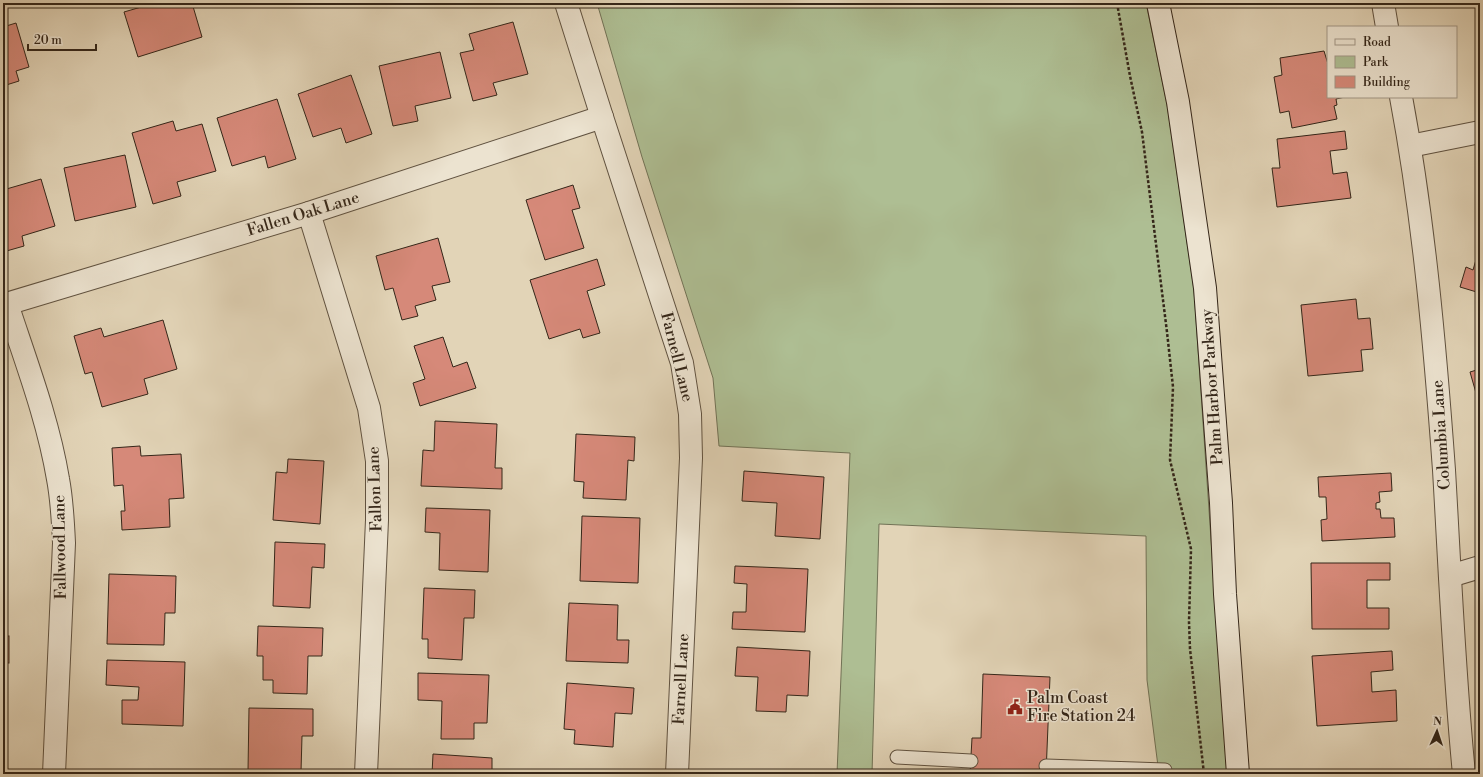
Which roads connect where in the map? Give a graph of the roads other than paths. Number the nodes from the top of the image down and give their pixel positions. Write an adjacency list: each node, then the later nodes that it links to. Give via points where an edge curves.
1 (566, 3): 6 (street, Farnell Lane)
2 (1158, 3): 20 (street, Palm Harbor Parkway, via 1178,102 1205,288)
3 (1383, 3): 4 (street)
4 (1387, 26)
5 (1401, 98): 8 (street, Columbia Lane)
6 (602, 117): 9 (street, Fallen Oak Lane); 19 (street, Farnell Lane, via 677,346 688,396 691,458)
7 (1480, 132): 8 (street)
8 (1410, 146): 12 (street, Columbia Lane, via 1435,356)
9 (308, 214): 10 (street, Fallen Oak Lane); 18 (street, Fallon Lane, via 369,408 377,461 377,520)
10 (5, 305): 17 (street, Fallwood Lane, via 52,450 62,511 64,543)
11 (1480, 567): 12 (street)
12 (1450, 576): 21 (street, Columbia Lane)
13 (897, 757): 14 (lane)
14 (971, 761)
15 (1046, 766): 16 (lane)
16 (1165, 770)
17 (54, 774)
18 (366, 774)
19 (677, 774)
20 (1238, 774)
21 (1464, 774)

